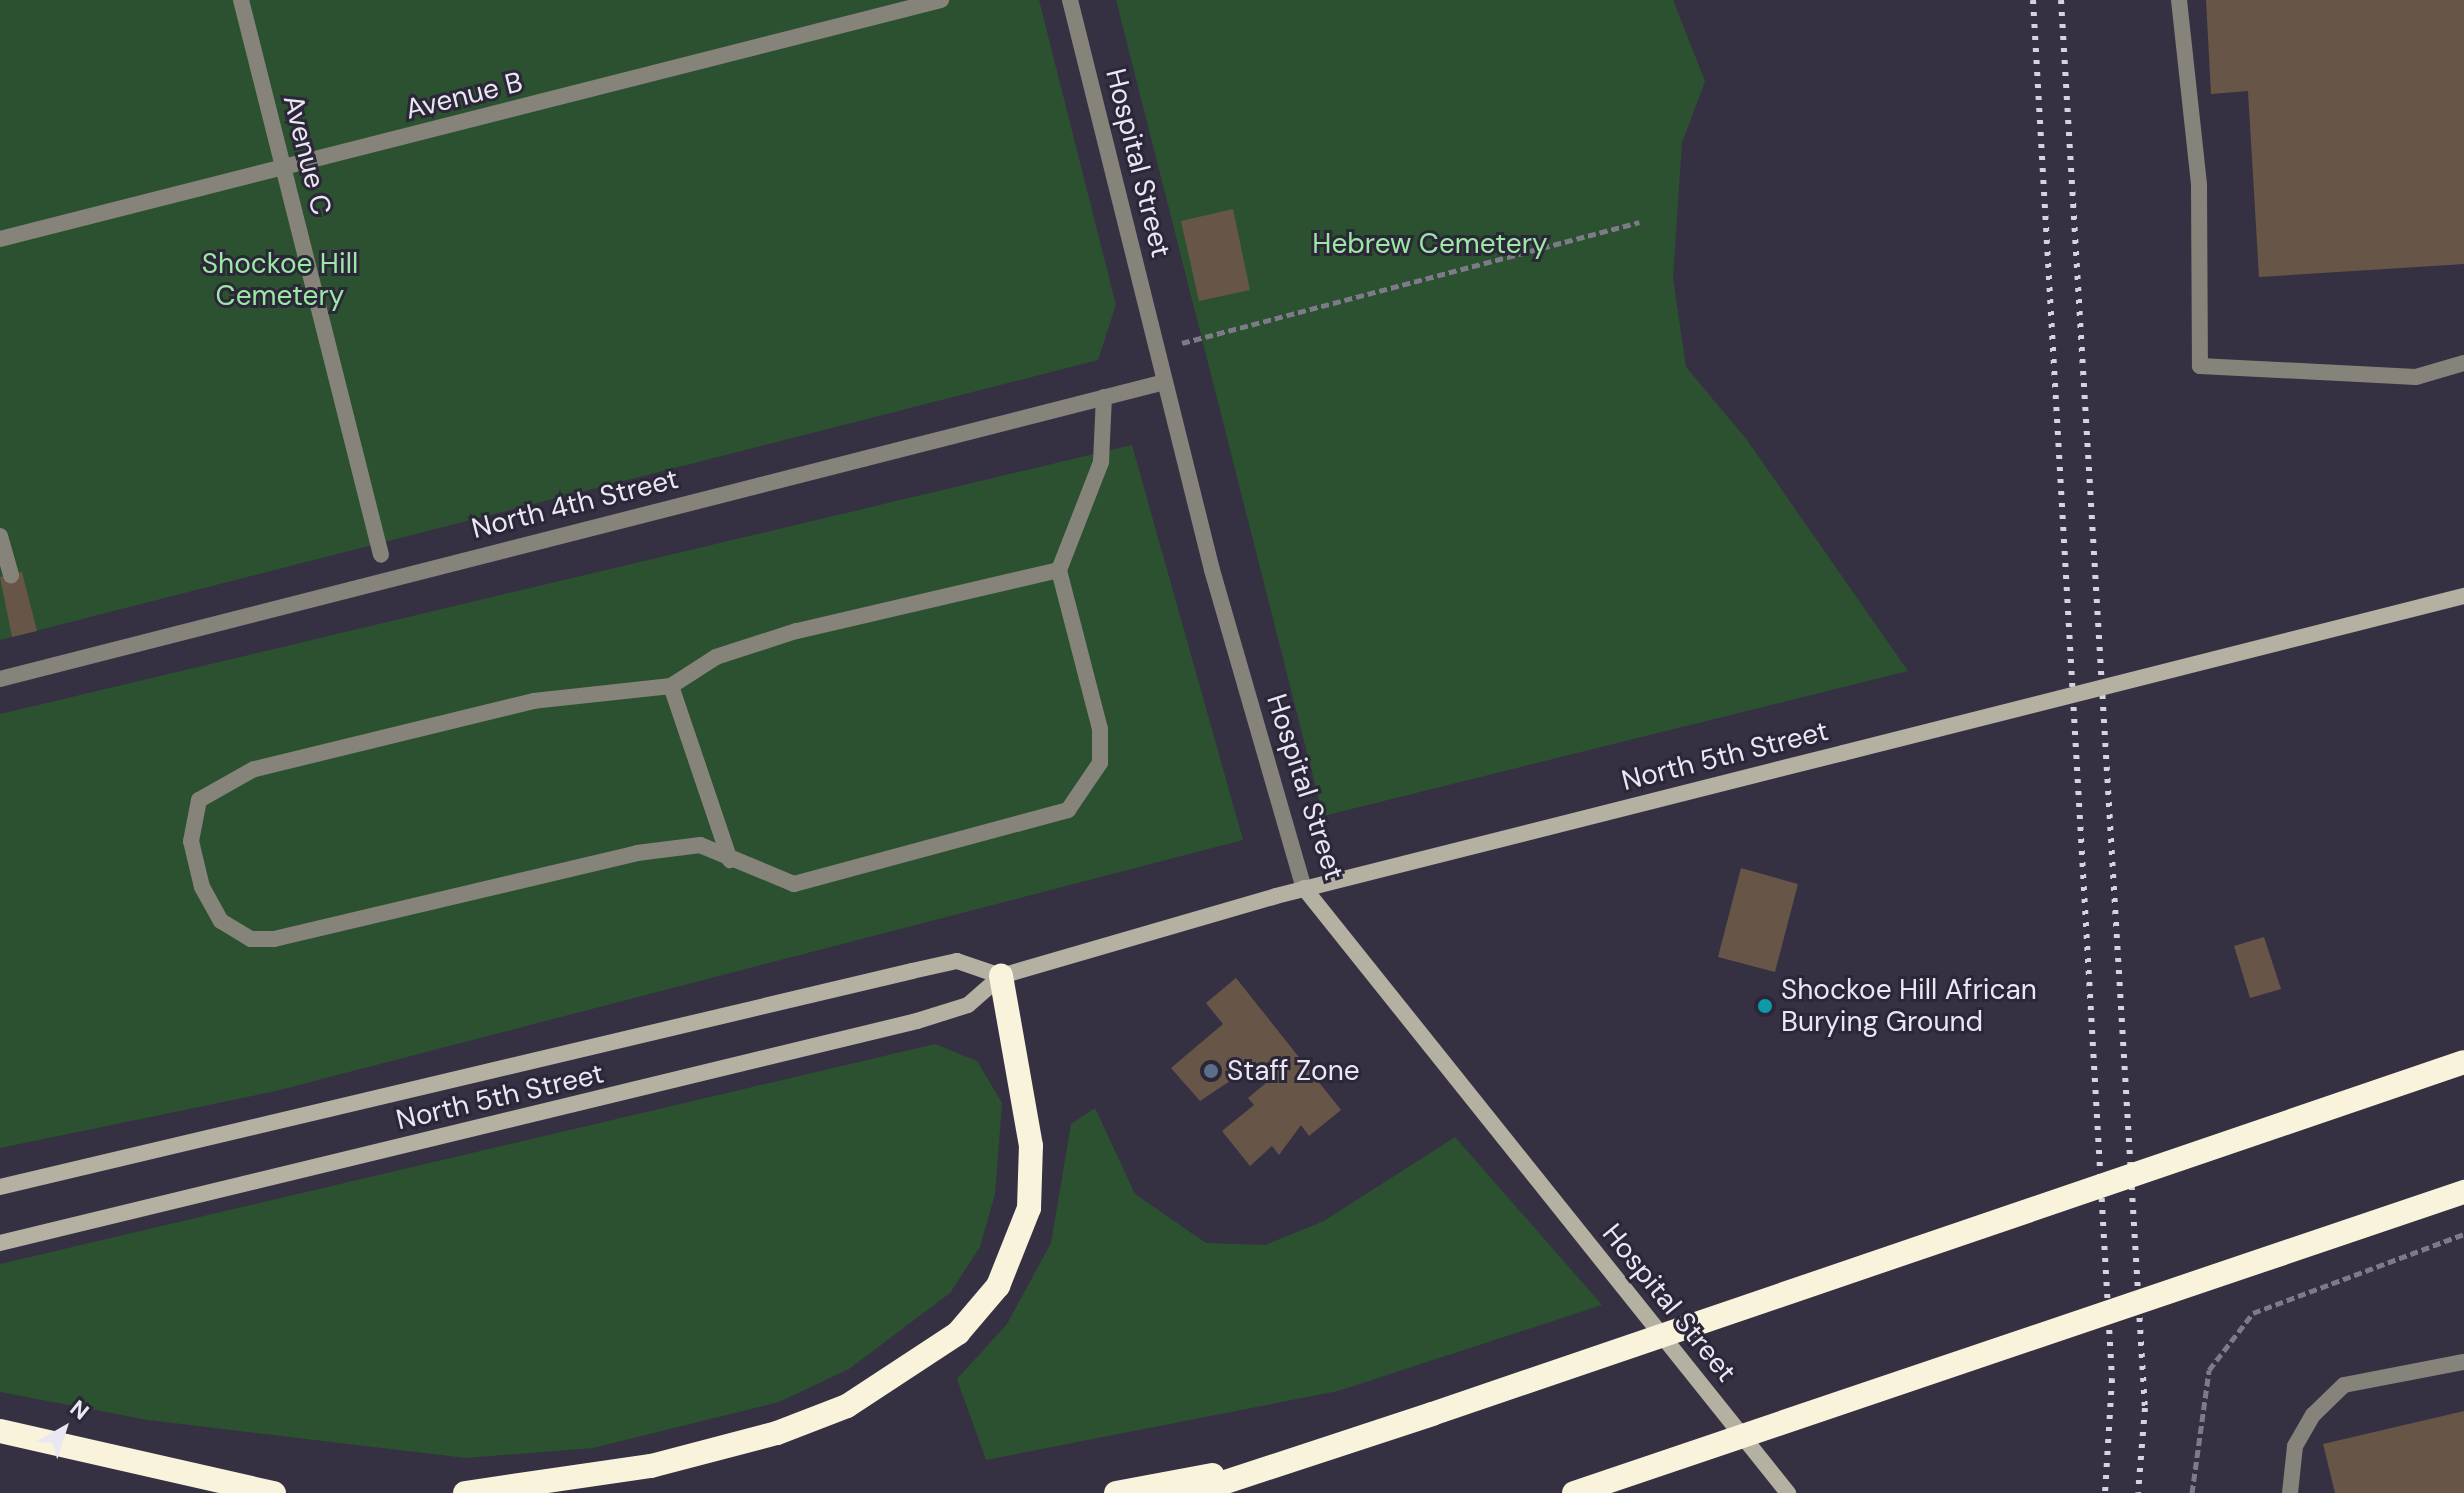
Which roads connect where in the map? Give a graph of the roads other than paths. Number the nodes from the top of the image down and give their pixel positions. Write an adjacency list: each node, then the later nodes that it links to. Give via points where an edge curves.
1 (241, 0): 5 (street, Avenue C)
2 (941, 0): 5 (street, Avenue B)
3 (1070, 0): 8 (street, Hospital Street)
4 (2179, 0): 7 (street, via 2199,185 2200,366 2416,377)
5 (285, 169): 6 (street, Avenue B); 11 (street, Avenue C)
6 (0, 239)
7 (2464, 363)
8 (1165, 382): 9 (street, North 4th Street); 18 (street, Hospital Street)
9 (1104, 397): 12 (street, via 1101,462); 15 (street, North 4th Street)
10 (0, 536): 13 (street)
11 (381, 555)
12 (1059, 570): 16 (street, via 796,631 716,657); 17 (street, via 1100,729 1100,763 1068,810 794,884)
13 (11, 575)
14 (2464, 596): 18 (main road, North 5th Street, bridge)
15 (0, 679)
16 (671, 686): 17 (street); 17 (street, via 534,701 254,769 199,800 191,841 202,887 221,921 251,939 274,939 637,853 700,845)
17 (730, 860)
18 (1304, 888): 19 (main road, North 5th Street); 32 (main road, Hospital Street)
19 (1001, 976): 21 (main road, North 5th Street, via 957,961); 23 (main road, North 5th Street, via 968,1005 917,1021); 28 (highway, via 1031,1146 1029,1208 998,1286 958,1333 847,1406 777,1433 651,1466)
20 (2464, 1062): 26 (highway, bridge)
21 (0, 1187)
22 (2464, 1192): 31 (highway, bridge)
23 (0, 1243)
24 (2464, 1362): 33 (street, via 2344,1385 2295,1446)
25 (0, 1431): 27 (highway)
26 (1282, 1462): 29 (highway); 30 (highway)
27 (274, 1493)
28 (465, 1493)
29 (1116, 1493)
30 (1192, 1493)
31 (1574, 1493)
32 (1788, 1493)
33 (2290, 1493)

